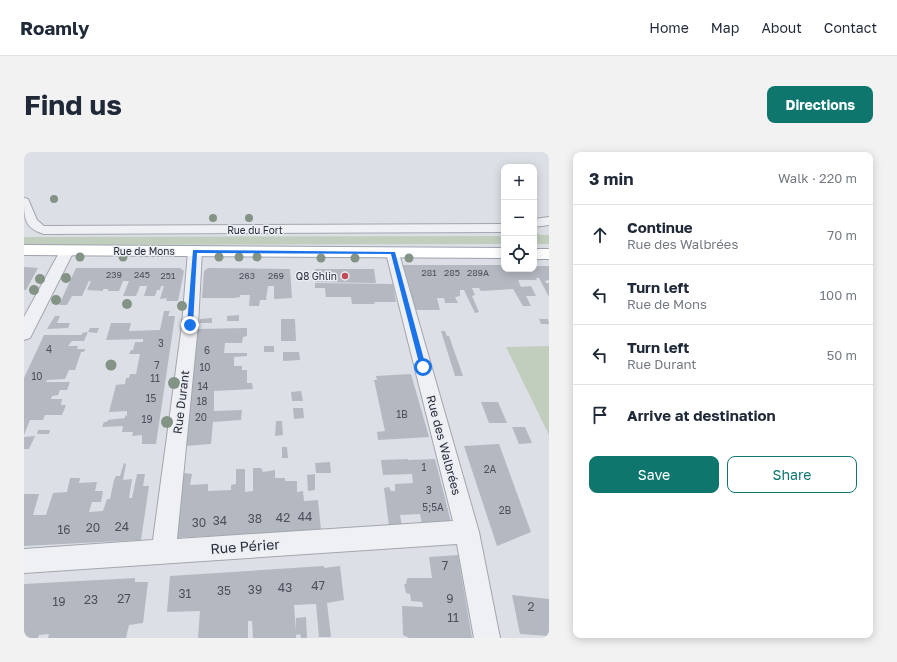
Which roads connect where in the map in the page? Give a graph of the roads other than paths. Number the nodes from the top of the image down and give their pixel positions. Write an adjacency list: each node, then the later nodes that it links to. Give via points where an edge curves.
1 (24, 202): 4 (street, Rue du Fort, via 33,226 44,230)
2 (549, 221): 3 (street)
3 (537, 223)
4 (501, 228)
5 (24, 250): 6 (main road, Rue de Mons)
6 (67, 251): 7 (main road, Rue de Mons); 12 (street)
7 (195, 252): 8 (main road, Rue de Mons); 14 (street, Rue Durant, via 190,325)
8 (393, 253): 9 (main road, Rue de Mons); 13 (street, Rue des Walbrées)
9 (501, 254)
10 (537, 254): 11 (main road)
11 (549, 254)
12 (24, 333)
13 (467, 532): 14 (street, Rue Périer); 16 (street, Rue des Walbrées)
14 (164, 551): 15 (street, Rue Périer)
15 (24, 561)
16 (487, 638)

